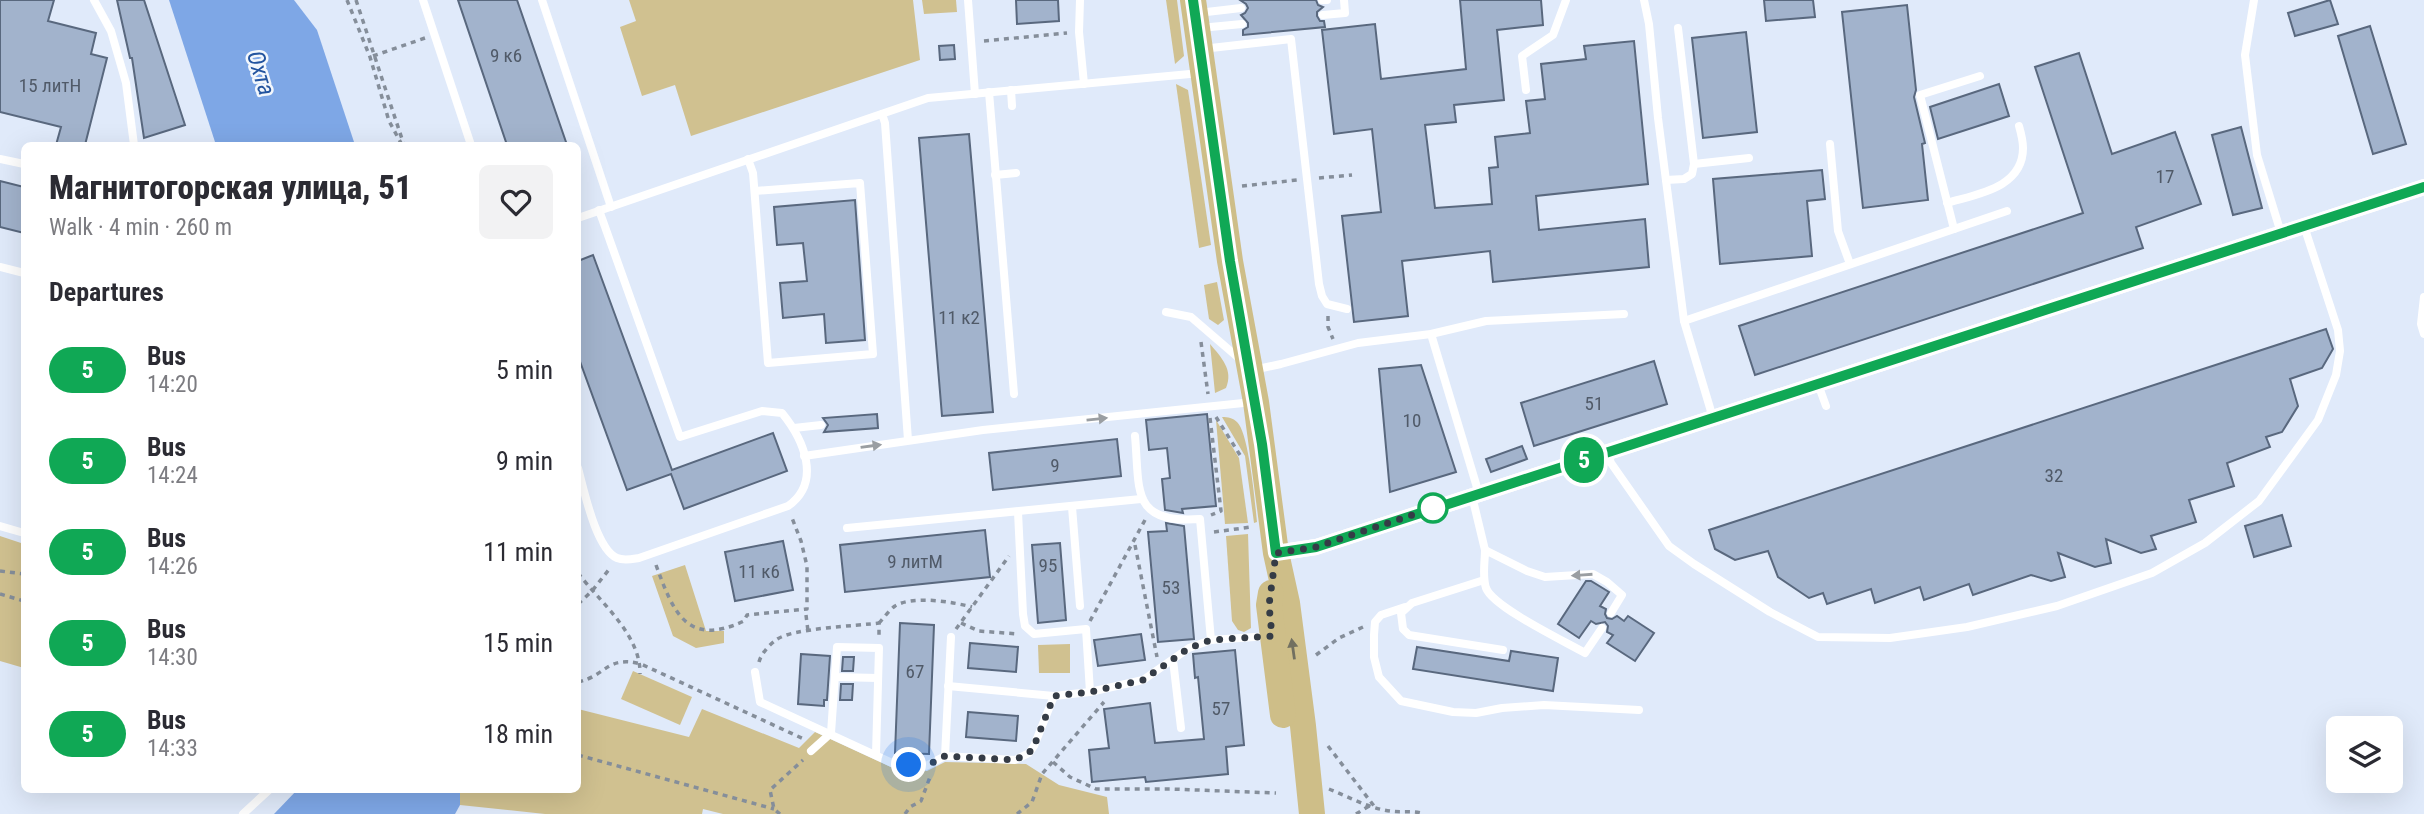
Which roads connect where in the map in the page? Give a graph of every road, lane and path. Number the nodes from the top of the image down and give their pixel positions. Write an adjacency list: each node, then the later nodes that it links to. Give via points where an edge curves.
1 (94, 0): 30 (lane, via 111,31 126,83)
2 (346, 0): 20 (path)
3 (356, 0): 20 (path)
4 (423, 0): 18 (lane)
5 (542, 0): 45 (lane)
6 (968, 0): 19 (lane)
7 (1080, 0): 22 (lane)
8 (1344, 0): 13 (lane, via 1345,13)
9 (1566, 0): 24 (lane, via 1553,34 1522,56)
10 (1644, 0): 41 (lane)
11 (2254, 0): 51 (lane, via 2245,55 2257,155)
12 (1241, 8): 17 (lane)
13 (1323, 15)
14 (1242, 24): 17 (lane)
15 (1678, 28): 38 (lane)
16 (1067, 33): 19 (path)
17 (1197, 33): 22 (lane); 56 (lane, via 1291,39 1319,284); 65 (main road)
18 (435, 35): 20 (path); 32 (lane)
19 (971, 42): 26 (lane)
20 (372, 56): 31 (path)
21 (1980, 76): 44 (lane, via 1920,95)
22 (1084, 84): 23 (lane)
23 (1011, 90): 25 (lane); 27 (lane)
24 (1526, 90)
25 (989, 92): 26 (lane); 40 (lane)
26 (975, 94): 28 (lane, via 928,98)
27 (1012, 106)
28 (882, 114): 36 (lane); 75 (lane)
29 (2020, 126): 44 (lane, via 2023,149 2018,170 2003,185)
30 (134, 142)
31 (402, 142)
32 (470, 142)
33 (1830, 144): 52 (lane, via 1838,231)
34 (1749, 158): 38 (lane)
35 (0, 159): 37 (lane)
36 (748, 159): 43 (lane); 45 (lane)
37 (21, 163)
38 (1694, 164): 41 (lane, via 1692,174 1684,179)
39 (1016, 173): 40 (lane)
40 (995, 175): 67 (lane)
41 (1666, 180): 60 (lane)
42 (2424, 187): 49 (street)
43 (755, 191): 43 (lane, via 860,183 873,354 768,363)
44 (1947, 203): 50 (lane)
45 (611, 206): 46 (lane)
46 (599, 211): 48 (lane); 73 (lane, via 680,438 762,411 782,413)
47 (2007, 211): 50 (lane)
48 (581, 217)
49 (2304, 226): 51 (street); 76 (lane, via 2338,330 2340,351 2318,420 2259,502 2205,543 2152,573 2057,607 1891,638 1818,637 1770,612 1669,545)
50 (1954, 229): 52 (lane)
51 (2281, 234): 66 (street)
52 (1850, 264): 60 (lane)
53 (0, 267): 54 (lane)
54 (21, 272)
55 (2424, 297): 63 (lane)
56 (1327, 304): 57 (lane); 64 (path, via 1328,327)
57 (1348, 309)
58 (1166, 312): 61 (lane, via 1191,317)
59 (1625, 314): 62 (lane, via 1486,321)
60 (1684, 321): 71 (lane)
61 (1199, 325): 65 (lane); 70 (path)
62 (1431, 334): 64 (lane); 80 (lane)
63 (2424, 334)
64 (1337, 347): 65 (lane)
65 (1251, 370): 68 (main road)
66 (1818, 384): 69 (lane); 71 (street)
67 (1014, 394)
68 (1256, 402): 70 (lane); 95 (main road)
69 (1826, 406)
70 (1209, 408): 75 (lane, one-way to 70); 78 (path); 87 (path, via 1221,511)
71 (1713, 418): 76 (street)
72 (821, 425): 73 (lane)
73 (794, 428): 77 (lane)
74 (1135, 436): 81 (lane)
75 (908, 440): 77 (lane, one-way to 75)
76 (1607, 452): 80 (street)
77 (804, 456): 82 (lane, via 806,485 800,498)
78 (1242, 457)
79 (581, 478): 97 (lane, via 602,545)
80 (1476, 495): 94 (lane); 95 (street, via 1316,547)
81 (1141, 499): 83 (lane); 84 (lane)
82 (788, 506): 96 (lane); 96 (path, via 807,566 807,609 747,615 744,621 727,627 691,626 674,610)
83 (1072, 507): 85 (lane); 106 (lane)
84 (1150, 509): 87 (lane, via 1176,521); 93 (path)
85 (1018, 512): 89 (lane); 92 (lane)
86 (1250, 515): 91 (path, via 1252,527)
87 (1200, 519): 91 (lane)
88 (0, 526): 90 (lane)
89 (847, 528)
90 (21, 532)
91 (1201, 533): 120 (lane)
92 (1020, 540): 107 (path); 117 (lane, via 1023,614 1025,626)
93 (1134, 543): 115 (path); 126 (path, via 1154,651)
94 (1485, 550): 101 (lane); 109 (lane, one-way to 94, via 1622,595 1594,574 1545,577)
95 (1276, 553): 118 (main road, via 1269,605); 158 (main road, one-way to 95, via 1289,617)
96 (652, 554): 97 (lane)
97 (617, 558): 102 (path)
98 (0, 571): 99 (path)
99 (21, 574)
100 (581, 577): 102 (path)
101 (1484, 580): 108 (lane); 114 (lane, via 1500,604 1585,653)
102 (592, 591): 105 (path); 125 (path, via 626,630)
103 (0, 594): 104 (path)
104 (21, 600)
105 (581, 601)
106 (1080, 606)
107 (972, 607): 112 (path, via 949,600 918,601 895,606); 113 (path)
108 (1405, 607): 111 (lane, via 1381,615); 122 (lane, via 1401,621 1409,635)
109 (1611, 613)
110 (806, 615): 116 (path)
111 (1375, 622): 124 (path, via 1339,638); 136 (lane, via 1374,657 1379,677 1401,701 1464,713 1544,705)
112 (879, 623): 116 (path); 121 (path)
113 (960, 623): 117 (path, via 979,631); 119 (path)
114 (1602, 628)
115 (1086, 629): 117 (lane); 134 (lane)
116 (808, 631): 127 (path, via 777,639 760,657)
117 (1034, 634)
118 (1272, 636): 120 (lane); 157 (main road)
119 (951, 637): 132 (lane)
120 (1211, 640): 123 (lane)
121 (879, 648): 129 (lane, via 837,647); 130 (lane)
122 (1503, 650)
123 (1173, 660): 126 (lane); 137 (lane)
124 (1310, 660)
125 (640, 664): 128 (path); 131 (path, via 617,662); 140 (path)
126 (1162, 669): 133 (lane)
127 (755, 673): 138 (lane, via 760,702)
128 (640, 674)
129 (835, 677): 130 (lane); 138 (lane)
130 (878, 678): 141 (lane)
131 (581, 681)
132 (948, 686): 135 (lane); 143 (lane)
133 (1116, 687): 134 (lane); 145 (path)
134 (1090, 692): 135 (lane)
135 (1054, 696): 143 (lane, via 1029,753 1015,760)
136 (1639, 710)
137 (1181, 728)
138 (831, 733): 140 (lane); 141 (lane)
139 (1322, 738): 151 (path)
140 (814, 748)
141 (876, 754): 144 (lane, via 892,763 926,766)
142 (581, 756): 152 (path)
143 (945, 756): 144 (lane)
144 (933, 762): 155 (path, via 921,801)
145 (1053, 762): 149 (path, via 1070,777 1096,789); 156 (path, via 1042,774 1032,802)
146 (796, 767): 152 (path, via 770,790)
147 (1327, 788): 150 (path)
148 (266, 793): 153 (lane)
149 (1276, 793)
150 (1369, 806): 151 (path); 159 (path)
151 (1376, 808): 160 (path)
152 (774, 809): 154 (path)
153 (243, 814)
154 (780, 814)
155 (905, 814)
156 (1017, 814)
157 (1293, 814)
158 (1312, 814)
159 (1356, 814)
160 (1424, 814)

